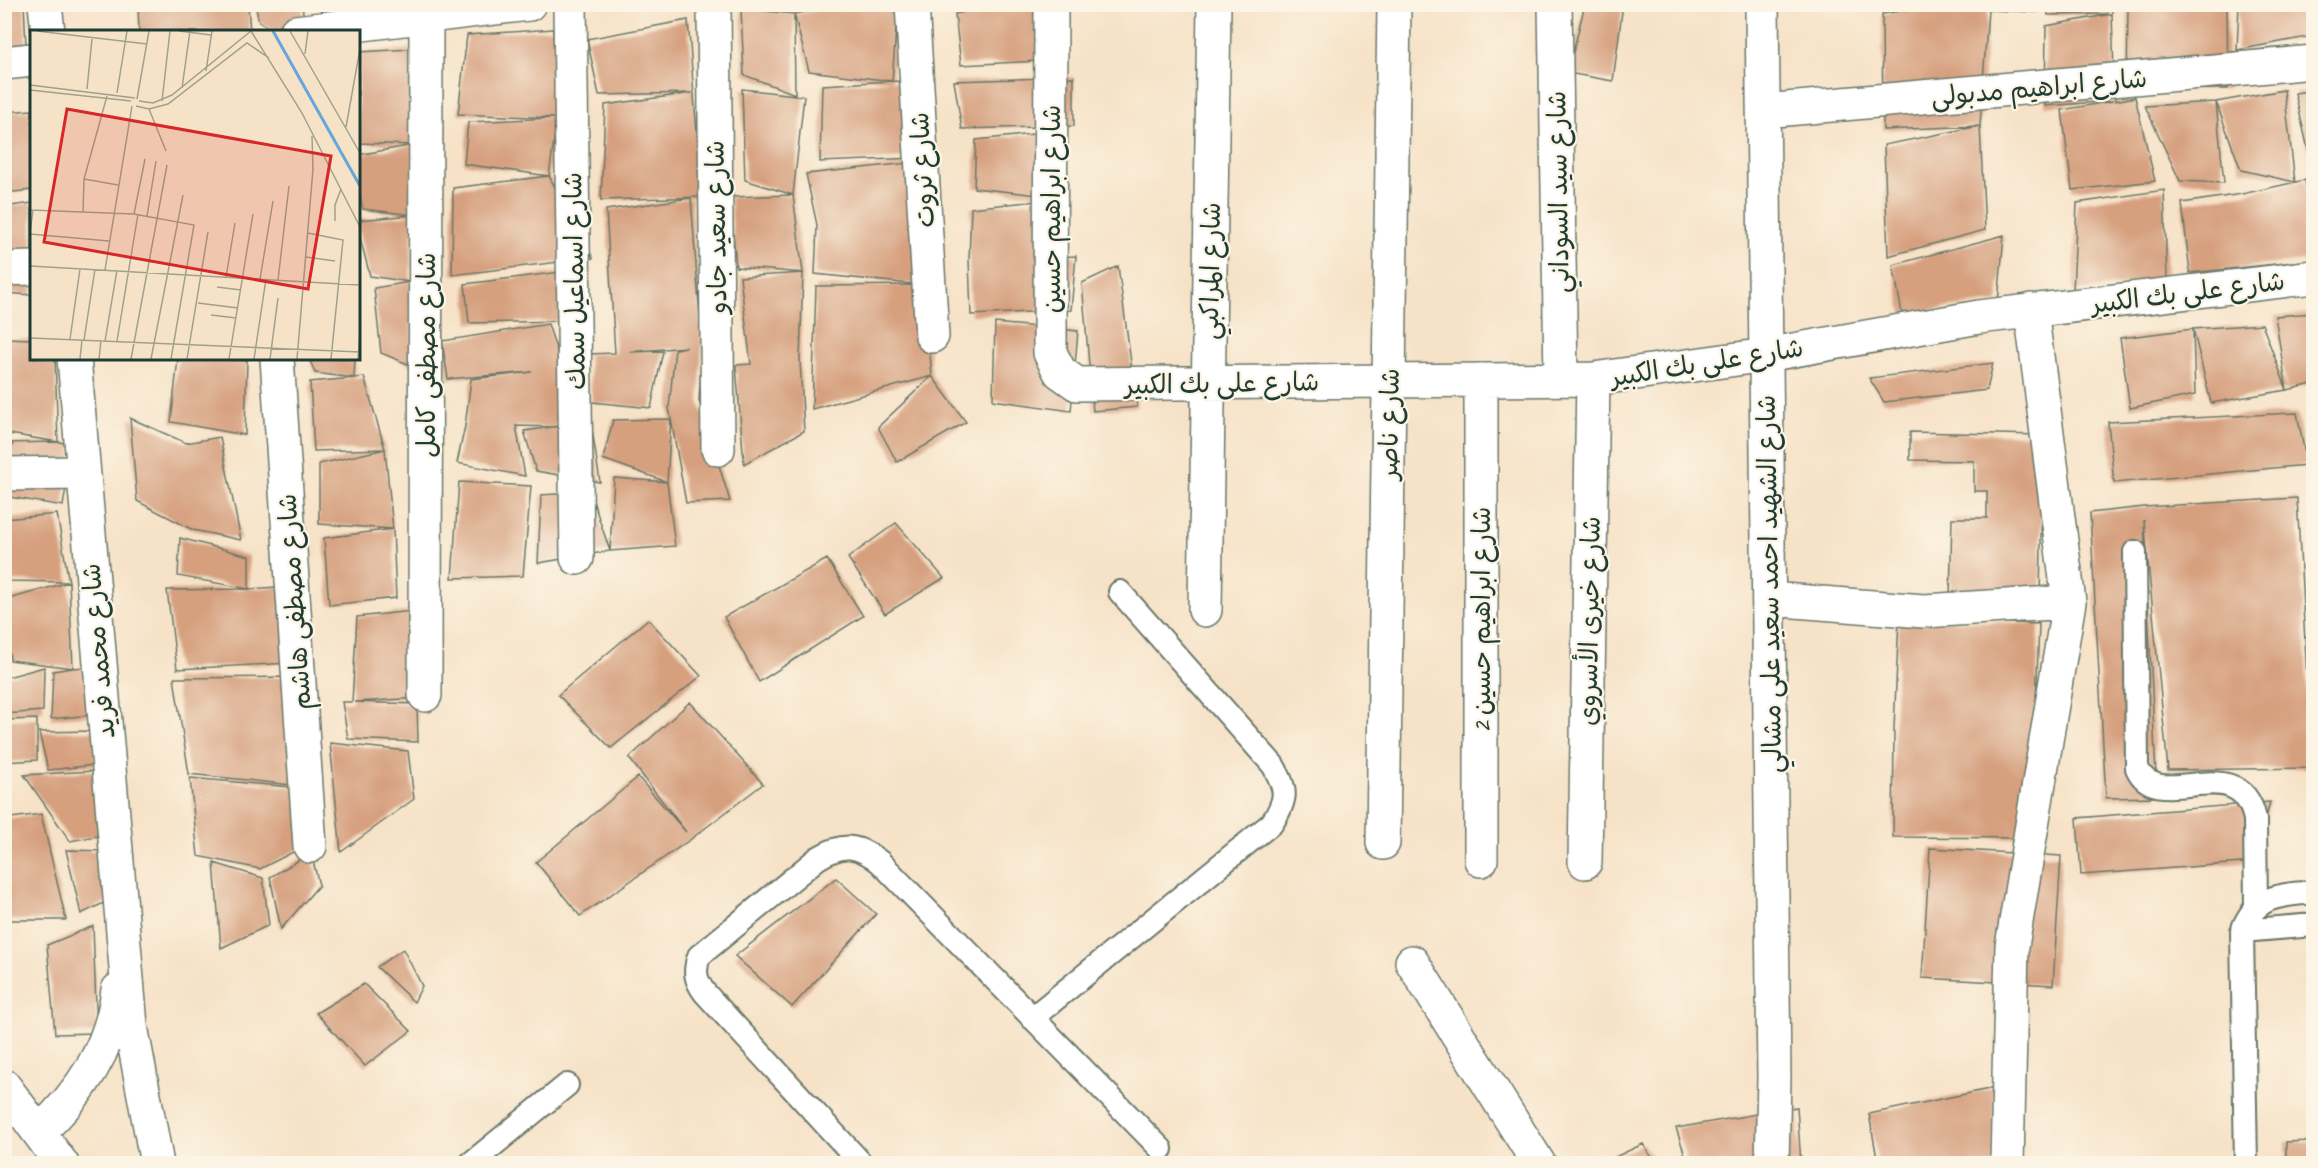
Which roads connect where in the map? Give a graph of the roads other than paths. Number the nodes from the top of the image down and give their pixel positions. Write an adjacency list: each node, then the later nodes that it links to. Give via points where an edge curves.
1 (45, 4): 13 (street)
2 (529, 4): 12 (street)
3 (570, 4): 36 (street, شارع اسماعيل سمك)
4 (714, 4): 32 (street, شارع سعيد جادو)
5 (912, 4): 23 (street, شارع ثروت)
6 (1051, 4): 31 (street, شارع ابراهيم حسين, via 1050,353 1060,372 1077,384)
7 (1214, 4): 30 (street, شارع المراكبي)
8 (1394, 4): 28 (street, شارع ناصر)
9 (1556, 4): 27 (street, شارع سيد السوداني)
10 (1762, 4): 18 (street, شارع الشهيد احمد سعيد على مشالي)
11 (367, 14): 12 (street); 14 (street)
12 (426, 16): 41 (street, شارع مصطفى كامل)
13 (48, 30)
14 (304, 30)
15 (30, 60): 17 (street)
16 (2313, 62): 18 (street, شارع ابراهيم مدبولى)
17 (4, 63)
18 (1764, 111): 24 (street, شارع الشهيد احمد سعيد على مشالي)
19 (30, 268): 20 (street)
20 (4, 269)
21 (2313, 277): 22 (street, شارع على بك الكبير)
22 (2031, 310): 24 (street, شارع على بك الكبير); 39 (street)
23 (932, 336)
24 (1766, 355): 27 (street, شارع على بك الكبير); 38 (street, شارع الشهيد احمد سعيد على مشالي)
25 (74, 360): 33 (street, شارع محمد فريد)
26 (277, 360): 43 (street, شارع مصطفى هاشم)
27 (1577, 379): 29 (street, شارع على بك الكبير); 45 (street, شارع خيرى الأسروي)
28 (1389, 380): 29 (street, شارع على بك الكبير); 30 (street, شارع على بك الكبير); 42 (street, شارع ناصر)
29 (1481, 380): 44 (street, شارع ابراهيم حسين 2)
30 (1208, 383): 31 (street, شارع على بك الكبير); 40 (street, شارع المراكبي)
31 (1096, 385)
32 (718, 449)
33 (83, 472): 34 (street); 50 (street, شارع محمد فريد)
34 (4, 474)
35 (2135, 552): 47 (lane, via 2137,768 2141,777 2156,786 2219,783 2244,794 2255,819)
36 (577, 558)
37 (1120, 592): 52 (lane, via 1273,765 1283,783 1283,806 1272,822)
38 (1769, 599): 39 (street, via 1924,611); 62 (street, شارع الشهيد احمد سعيد على مشالي)
39 (2068, 602): 63 (street, via 2012,946)
40 (1205, 610)
41 (425, 695)
42 (1383, 843)
43 (310, 846)
44 (1481, 860)
45 (1586, 862)
46 (2313, 892): 47 (lane, via 2269,898)
47 (2256, 907): 49 (lane)
48 (2313, 925): 49 (lane)
49 (2242, 932): 64 (lane)
50 (123, 944): 55 (street, شارع محمد فريد, via 116,1006 96,1064 61,1112); 59 (street, شارع محمد فريد, via 131,1026)
51 (1412, 962): 61 (street)
52 (1032, 1018): 56 (lane); 57 (lane, via 867,852 850,847 832,849 818,858 699,956 696,981)
53 (567, 1085): 60 (lane)
54 (4, 1086): 55 (street)
55 (39, 1132): 58 (street)
56 (1161, 1149)
57 (856, 1161)
58 (62, 1164)
59 (158, 1164)
60 (470, 1164)
61 (1539, 1164)
62 (1772, 1164)
63 (2007, 1164)
64 (2246, 1164)

